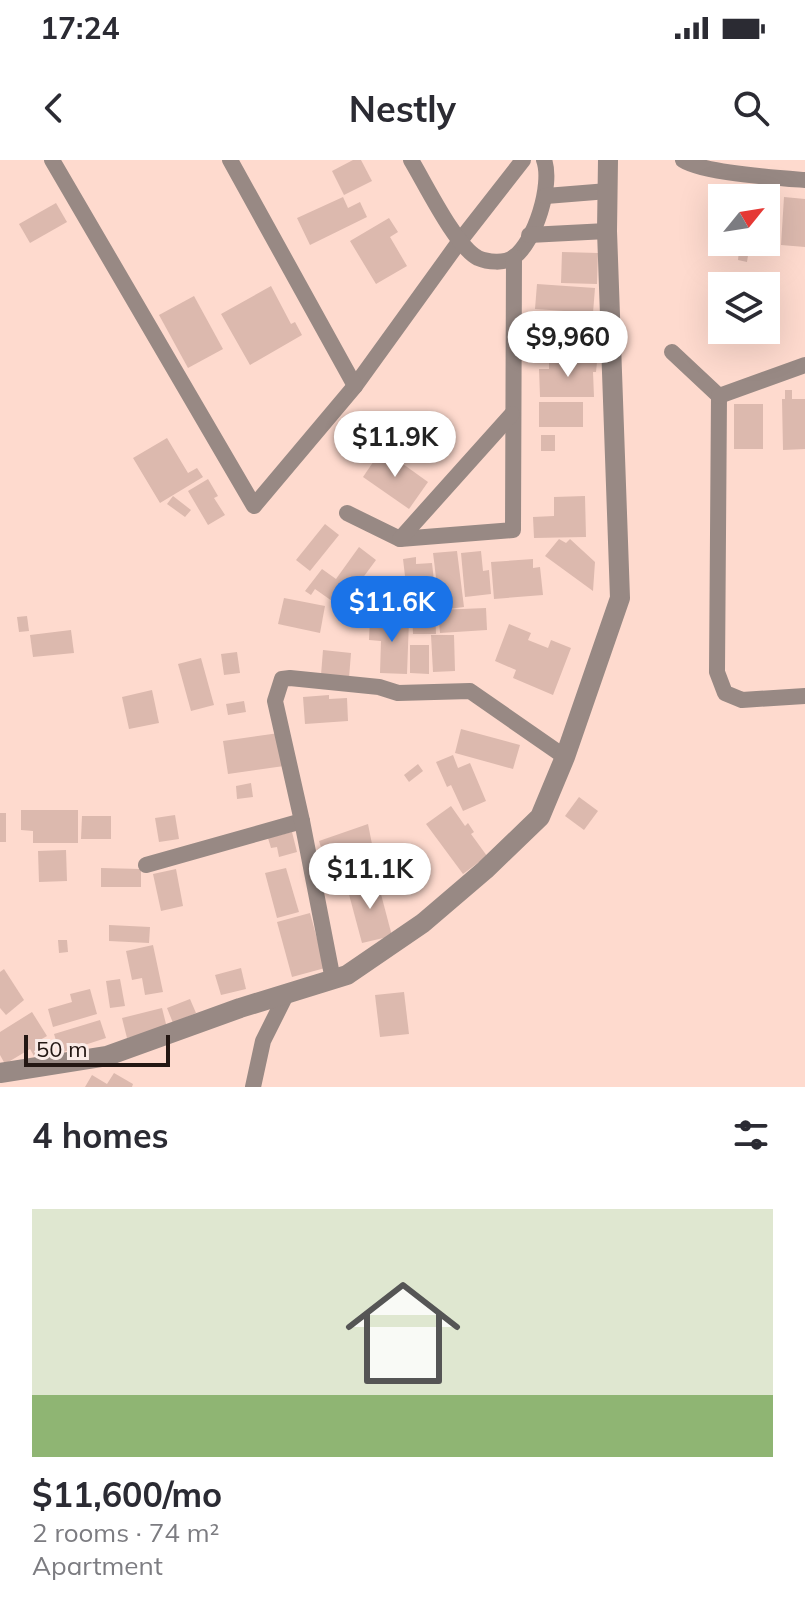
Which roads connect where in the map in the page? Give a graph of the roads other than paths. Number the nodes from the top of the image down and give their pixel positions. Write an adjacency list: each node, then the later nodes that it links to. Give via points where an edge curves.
1 (52, 160): 17 (street, via 254,506)
2 (230, 160): 17 (street)
3 (411, 160): 13 (street)
4 (523, 160): 13 (street)
5 (544, 160): 10 (street)
6 (608, 160): 9 (street)
7 (683, 160): 8 (street)
8 (802, 177)
9 (608, 191): 10 (street); 11 (street)
10 (546, 196): 12 (street)
11 (607, 231): 12 (street); 23 (street, via 620,598)
12 (529, 235): 14 (street)
13 (459, 242): 14 (street, via 478,258 502,262); 17 (street)
14 (514, 257): 19 (street)
15 (672, 352): 18 (street)
16 (805, 365): 18 (street)
17 (355, 386)
18 (719, 396): 22 (street, via 717,672 725,693 742,700)
19 (512, 414): 21 (street); 21 (street, via 513,530)
20 (347, 513): 21 (street)
21 (400, 539)
22 (805, 696)
23 (565, 757): 24 (street, via 470,691 398,693 282,679 275,701); 26 (street, via 540,817 485,870 423,923)
24 (302, 821): 25 (street); 26 (street)
25 (146, 865)
26 (333, 980): 27 (street)
27 (287, 993): 28 (street, via 107,1056); 29 (street, via 263,1041)
28 (0, 1073)
29 (253, 1087)

